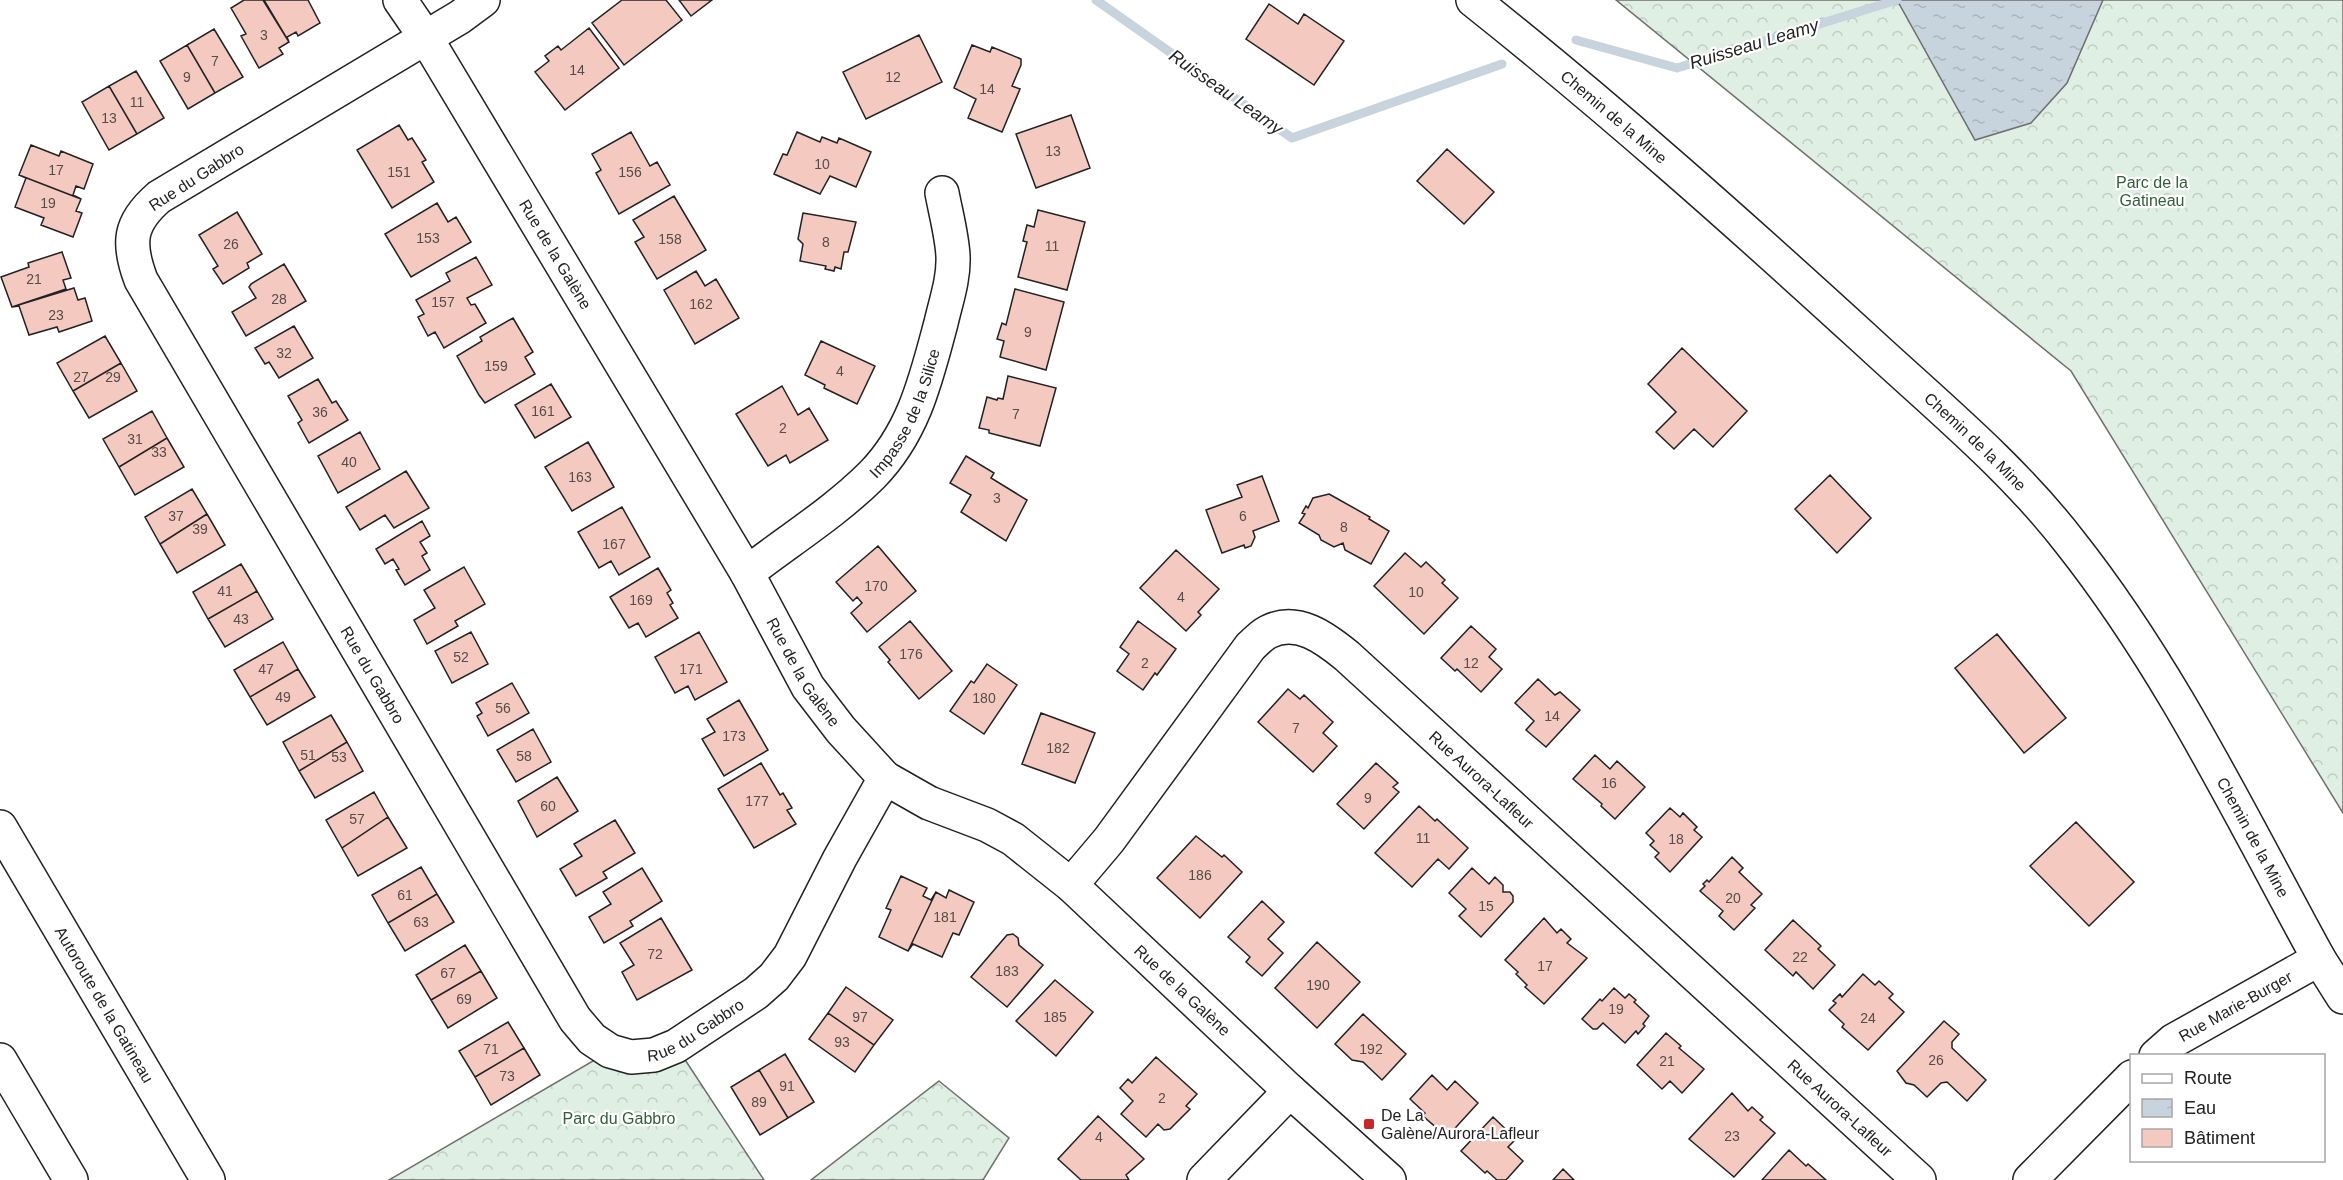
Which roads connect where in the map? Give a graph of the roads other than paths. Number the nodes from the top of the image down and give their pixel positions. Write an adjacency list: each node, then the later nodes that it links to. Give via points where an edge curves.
1 (400, 0): 4 (main road, Rue de la Galène)
2 (483, 0): 4 (main road, Rue du Gabbro)
3 (1473, 0): 10 (main road, Chemin de la Mine, via 1735,222 2029,494 2069,541 2169,684)
4 (426, 38): 6 (main road, Rue de la Galène); 7 (main road, Rue du Gabbro, via 159,197 135,225 135,264 575,1019 592,1039 610,1051 631,1057 654,1055 676,1046 756,993 790,956)
5 (942, 194): 6 (main road, Impasse de la Silice, via 953,256 951,281 924,389 911,418 872,475)
6 (747, 573): 7 (main road, Rue de la Galène, via 808,687)
7 (885, 778): 9 (main road, Rue de la Galène, via 929,803 1013,839)
8 (0, 827): 17 (main road, Autoroute de la Gatineau)
9 (1071, 885): 15 (main road, Rue de la Galène); 20 (main road, Rue Aurora-Lafleur, via 1109,840 1250,648 1267,632 1285,626 1307,630 1347,656)
10 (2319, 958): 11 (main road, Chemin de la Mine); 12 (main road, Rue Marie-Burger, via 2173,1041)
11 (2343, 997)
12 (2158, 1054)
13 (0, 1060): 16 (main road)
14 (2130, 1079): 21 (main road)
15 (1290, 1091): 18 (main road); 19 (main road, Rue de la Galène)
16 (71, 1180)
17 (208, 1180)
18 (1204, 1180)
19 (1389, 1180)
20 (1919, 1180)
21 (2030, 1180)

